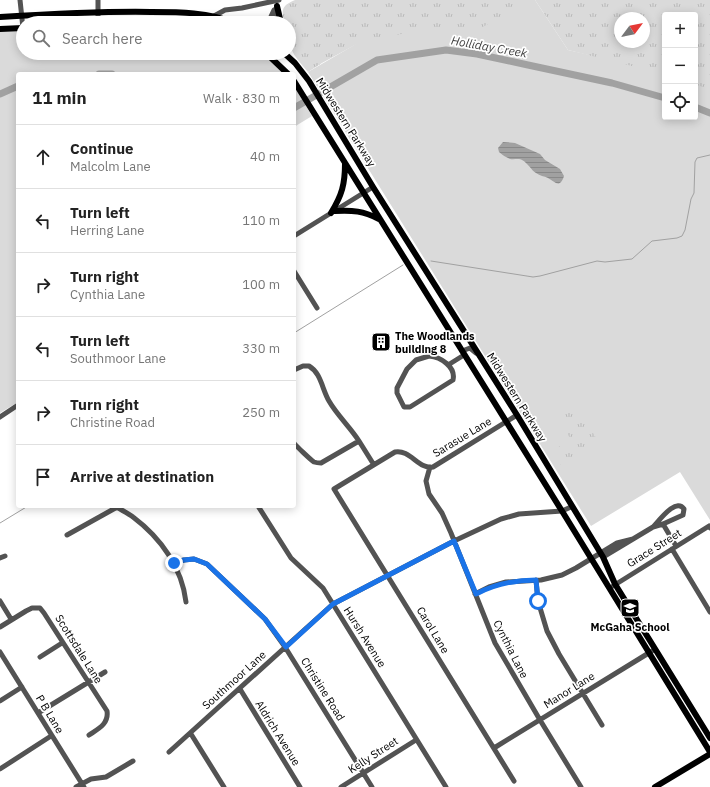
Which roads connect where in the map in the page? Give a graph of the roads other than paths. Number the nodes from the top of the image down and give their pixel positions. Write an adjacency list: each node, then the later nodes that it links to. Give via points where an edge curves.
1 (20, 0): 6 (street)
2 (98, 0): 4 (street)
3 (278, 3): 8 (street, via 224,10); 9 (street); 10 (street); 11 (main road)
4 (98, 11): 6 (main road); 7 (street); 8 (main road, via 179,12)
5 (16, 16): 12 (main road)
6 (21, 16)
7 (98, 16)
8 (214, 16)
9 (271, 16)
10 (276, 16)
11 (280, 16)
12 (0, 17)
13 (16, 28): 14 (main road)
14 (0, 29)
15 (273, 60): 19 (main road)
16 (291, 60): 18 (main road, Midwestern Parkway)
17 (293, 60): 18 (main road)
18 (295, 64): 22 (main road, Midwestern Parkway, via 326,109)
19 (286, 72)
20 (296, 84): 21 (main road, Midwestern Parkway)
21 (345, 164): 23 (main road, Midwestern Parkway); 24 (main road, via 344,187)
22 (373, 187): 23 (street); 31 (main road, Midwestern Parkway)
23 (363, 193): 24 (street); 25 (main road, Midwestern Parkway)
24 (333, 212): 25 (main road, via 358,211); 26 (street)
25 (380, 220): 29 (main road, Midwestern Parkway)
26 (296, 235)
27 (296, 274): 28 (street)
28 (317, 308)
29 (463, 353): 30 (street); 31 (street, via 470,348 474,350); 36 (main road, Midwestern Parkway)
30 (448, 365): 30 (street, via 439,358 429,356 411,364 397,388 402,404 410,407 451,382 454,375)
31 (487, 368): 34 (main road, Midwestern Parkway)
32 (296, 369): 37 (street, via 305,365 315,371 329,401)
33 (16, 407): 35 (street)
34 (517, 416): 36 (street, Sarasue Lane); 42 (main road, Midwestern Parkway)
35 (0, 417)
36 (507, 422): 40 (street, Sarasue Lane); 46 (main road, Midwestern Parkway)
37 (359, 441): 38 (street, via 321,463 311,460); 39 (street)
38 (296, 446)
39 (374, 465): 40 (street, Sarasue Lane, via 398,452); 41 (street, Sarasue Lane)
40 (430, 467): 51 (street, Cynthia Lane, via 426,481 429,494 446,521)
41 (334, 489): 56 (street, Carol Lane)
42 (572, 507): 46 (street, Southmoor Lane); 53 (main road, Midwestern Parkway)
43 (114, 508): 50 (street)
44 (120, 508): 55 (street, via 148,530)
45 (259, 508): 62 (street, Hursh Avenue, via 291,558 319,584)
46 (562, 511): 51 (street, Southmoor Lane, via 519,514 501,519); 54 (main road, Midwestern Parkway)
47 (663, 524): 48 (street); 48 (street, via 683,515 682,506 675,506); 52 (street)
48 (653, 527): 53 (street)
49 (710, 527): 52 (street, Grace Street)
50 (67, 535)
51 (454, 541): 56 (street, Southmoor Lane); 59 (street, Cynthia Lane)
52 (674, 548): 58 (street, Grace Street); 63 (street)
53 (601, 555): 54 (street); 58 (main road, Midwestern Parkway)
54 (591, 558): 57 (street, via 567,573); 58 (main road, Midwestern Parkway)
55 (174, 563): 61 (street, via 183,584); 67 (street, Christine Road, via 194,559 207,564 265,619)
56 (387, 575): 62 (street, Southmoor Lane); 88 (street, Carol Lane)
57 (536, 580): 59 (street, via 506,582); 76 (street, via 538,601 547,631)
58 (612, 586): 68 (main road, Midwestern Parkway); 70 (main road, Midwestern Parkway)
59 (476, 594): 80 (street, Cynthia Lane, via 495,643)
60 (0, 601): 64 (street)
61 (186, 602)
62 (333, 604): 67 (street, Southmoor Lane); 87 (street, Hursh Avenue)
63 (710, 612)
64 (11, 619): 65 (street, Scottsdale Lane); 66 (street, Scottsdale Lane, via 32,608 40,608)
65 (0, 627)
66 (62, 643): 71 (street); 73 (street, Scottsdale Lane)
67 (286, 647): 75 (street, Southmoor Lane); 93 (street, Christine Road)
68 (655, 649): 70 (street, Manor Lane); 79 (main road, Midwestern Parkway)
69 (0, 652): 74 (street, P B Lane)
70 (649, 653): 76 (street, Manor Lane); 90 (main road, Midwestern Parkway)
71 (40, 657)
72 (105, 672): 73 (street)
73 (88, 682): 78 (street); 84 (street, Scottsdale Lane, via 107,715 106,722)
74 (22, 687): 77 (street); 78 (street, P B Lane)
75 (240, 689): 83 (street, Southmoor Lane); 99 (street, Aldrich Avenue)
76 (583, 694): 80 (street, Manor Lane); 81 (street)
77 (0, 701)
78 (38, 712): 85 (street, P B Lane)
79 (697, 717): 82 (main road); 86 (main road, Midwestern Parkway)
80 (540, 720): 88 (street, Manor Lane); 103 (street, Cynthia Lane)
81 (602, 725)
82 (710, 727)
83 (190, 734): 89 (street, Southmoor Lane); 98 (street)
84 (88, 735)
85 (52, 736): 92 (street); 95 (street, P B Lane)
86 (710, 738)
87 (416, 740): 93 (street, Kelly Street); 102 (street, Hursh Avenue)
88 (494, 748): 94 (street, Carol Lane)
89 (169, 752)
90 (710, 753): 96 (main road)
91 (133, 761): 95 (street, via 106,777 91,779)
92 (0, 769)
93 (364, 773): 100 (street, Kelly Street); 101 (street, Christine Road)
94 (514, 781)
95 (82, 785): 97 (street)
96 (664, 785): 104 (main road)
97 (76, 787)
98 (224, 787)
99 (300, 787)
100 (342, 787)
101 (372, 787)
102 (446, 787)
103 (581, 787)
104 (655, 787)

